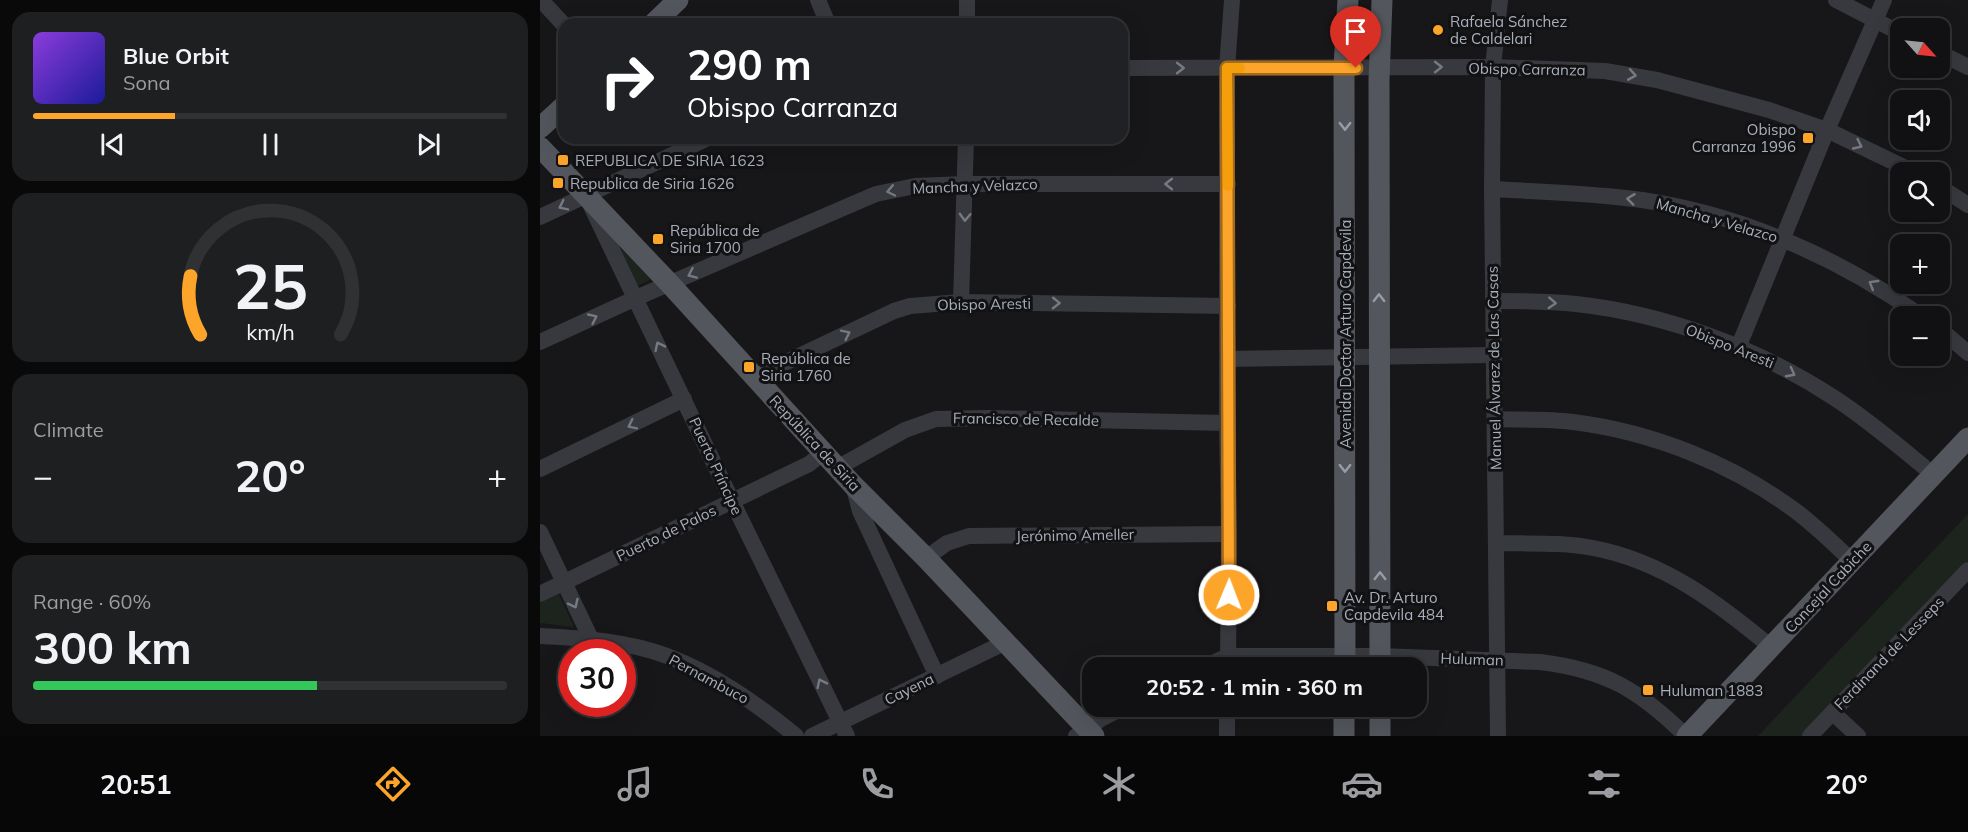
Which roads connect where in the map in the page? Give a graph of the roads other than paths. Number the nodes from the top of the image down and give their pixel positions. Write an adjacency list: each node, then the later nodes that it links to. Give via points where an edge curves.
1 (541, 0): 11 (street)
2 (678, 0): 12 (main road)
3 (818, 0): 13 (street)
4 (967, 0): 14 (street)
5 (1232, 0): 22 (street)
6 (1348, 0): 18 (main road, Avenida Doctor Arturo Capdevila)
7 (1383, 0): 23 (main road)
8 (1500, 0): 19 (street, Manuel Álvarez de Las Casas)
9 (1836, 0): 15 (street)
10 (1884, 0): 15 (street)
11 (558, 18)
12 (659, 18)
13 (826, 18)
14 (967, 18)
15 (1874, 20): 16 (street); 26 (street)
16 (1890, 28)
17 (1950, 58): 20 (street)
18 (1344, 67): 22 (street, Obispo Carranza); 23 (street, Obispo Carranza); 51 (main road, Avenida Doctor Arturo Capdevila, one-way to 51)
19 (1493, 67): 23 (street, Obispo Carranza, one-way to 19); 26 (street, Obispo Carranza, one-way to 26, via 1605,71 1648,78); 33 (street, Manuel Álvarez de Las Casas)
20 (1968, 67)
21 (1128, 68): 22 (street, Obispo Carranza, one-way to 22)
22 (1227, 68): 32 (street)
23 (1379, 68): 50 (main road, one-way to 23)
24 (558, 112): 25 (main road)
25 (540, 128)
26 (1827, 130): 30 (street, Obispo Carranza, one-way to 30); 38 (street)
27 (695, 144): 35 (street)
28 (966, 144): 31 (street)
29 (540, 147): 35 (main road, República de Siria)
30 (1893, 162)
31 (966, 184): 32 (street, Mancha y Velazco, one-way to 31); 39 (street, Mancha y Velazco, one-way to 39, via 915,186 876,194); 42 (street, one-way to 42)
32 (1228, 184): 43 (street)
33 (1492, 189): 38 (street, Mancha y Velazco, one-way to 33, via 1699,212 1644,200); 41 (street, Manuel Álvarez de Las Casas)
34 (1950, 194): 36 (street)
35 (586, 195): 37 (street, one-way to 37); 39 (main road, República de Siria); 40 (street, Puerto Príncipe)
36 (1968, 206)
37 (540, 217)
38 (1781, 238): 44 (street, Mancha y Velazco, one-way to 38, via 1852,272); 47 (street)
39 (669, 284): 40 (street, Mancha y Velazco); 53 (main road, República de Siria)
40 (636, 298): 46 (street, Mancha y Velazco, one-way to 40); 54 (street, Puerto Príncipe, one-way to 40)
41 (1493, 300): 47 (street, Obispo Aresti, one-way to 47, via 1576,304 1623,312 1667,322); 49 (street, Manuel Álvarez de Las Casas)
42 (961, 302): 43 (street, Obispo Aresti, one-way to 43); 53 (street, Obispo Aresti, one-way to 42, via 894,311)
43 (1228, 306): 52 (street)
44 (1906, 306)
45 (1950, 338): 48 (street)
46 (540, 342)
47 (1738, 348): 60 (street, Obispo Aresti, one-way to 60, via 1835,398)
48 (1968, 353)
49 (1494, 355): 50 (street); 55 (street, Manuel Álvarez de Las Casas)
50 (1379, 357): 51 (street); 78 (main road, one-way to 50)
51 (1345, 358): 52 (street); 77 (main road, Avenida Doctor Arturo Capdevila, one-way to 77)
52 (1228, 359): 56 (street)
53 (755, 377): 58 (main road, República de Siria)
54 (684, 399): 59 (street, one-way to 59); 62 (street, Puerto Príncipe)
55 (1495, 419): 65 (street, Manuel Álvarez de Las Casas); 67 (street, via 1598,426 1687,452 1775,497)
56 (1227, 423): 58 (street, Francisco de Recalde, via 936,419); 64 (street)
57 (1968, 438): 60 (main road, Concejal Cabiche)
58 (830, 460): 61 (main road, República de Siria); 62 (street, Puerto de Palos, via 809,464)
59 (540, 469)
60 (1934, 475): 67 (main road, Concejal Cabiche)
61 (853, 485): 66 (main road, República de Siria); 81 (street, via 860,511)
62 (732, 501): 69 (street, Puerto de Palos); 87 (street, Puerto Príncipe, one-way to 62)
63 (540, 532): 69 (street)
64 (1230, 534): 66 (street, Jerónimo Ameller, via 969,537 947,543); 76 (street)
65 (1497, 543): 74 (street, via 1572,545 1625,556 1685,583); 79 (street, Manuel Álvarez de Las Casas)
66 (926, 558): 73 (main road, República de Siria)
67 (1852, 561): 74 (main road, Concejal Cabiche)
68 (1968, 570): 82 (street, Ferdinand de Lesseps)
69 (564, 583): 70 (street, Puerto de Palos); 72 (street, one-way to 72)
70 (540, 594)
71 (540, 636): 72 (street, Pernambuco)
72 (591, 639)
73 (1006, 642): 81 (street, Cayena); 88 (main road, República de Siria)
74 (1771, 647): 95 (main road, Concejal Cabiche)
75 (636, 648): 89 (street, Pernambuco, via 667,656 707,675 745,697)
76 (1228, 657)
77 (1345, 657)
78 (1380, 657)
79 (1499, 660): 80 (street, Huluman); 94 (street, Manuel Álvarez de Las Casas); 95 (street, Huluman, via 1569,666 1616,681 1646,700)
80 (1427, 661)
81 (937, 676): 87 (street, Cayena)
82 (1833, 712): 96 (street, Ferdinand de Lesseps); 97 (street)
83 (1105, 717): 88 (street)
84 (1227, 717): 91 (street)
85 (1344, 717): 92 (main road)
86 (1380, 717): 93 (main road)
87 (843, 729): 90 (street, Cayena)
88 (1086, 734)
89 (796, 736)
90 (813, 736)
91 (1227, 736)
92 (1344, 736)
93 (1380, 736)
94 (1498, 736)
95 (1687, 736)
96 (1810, 736)
97 (1858, 736)

